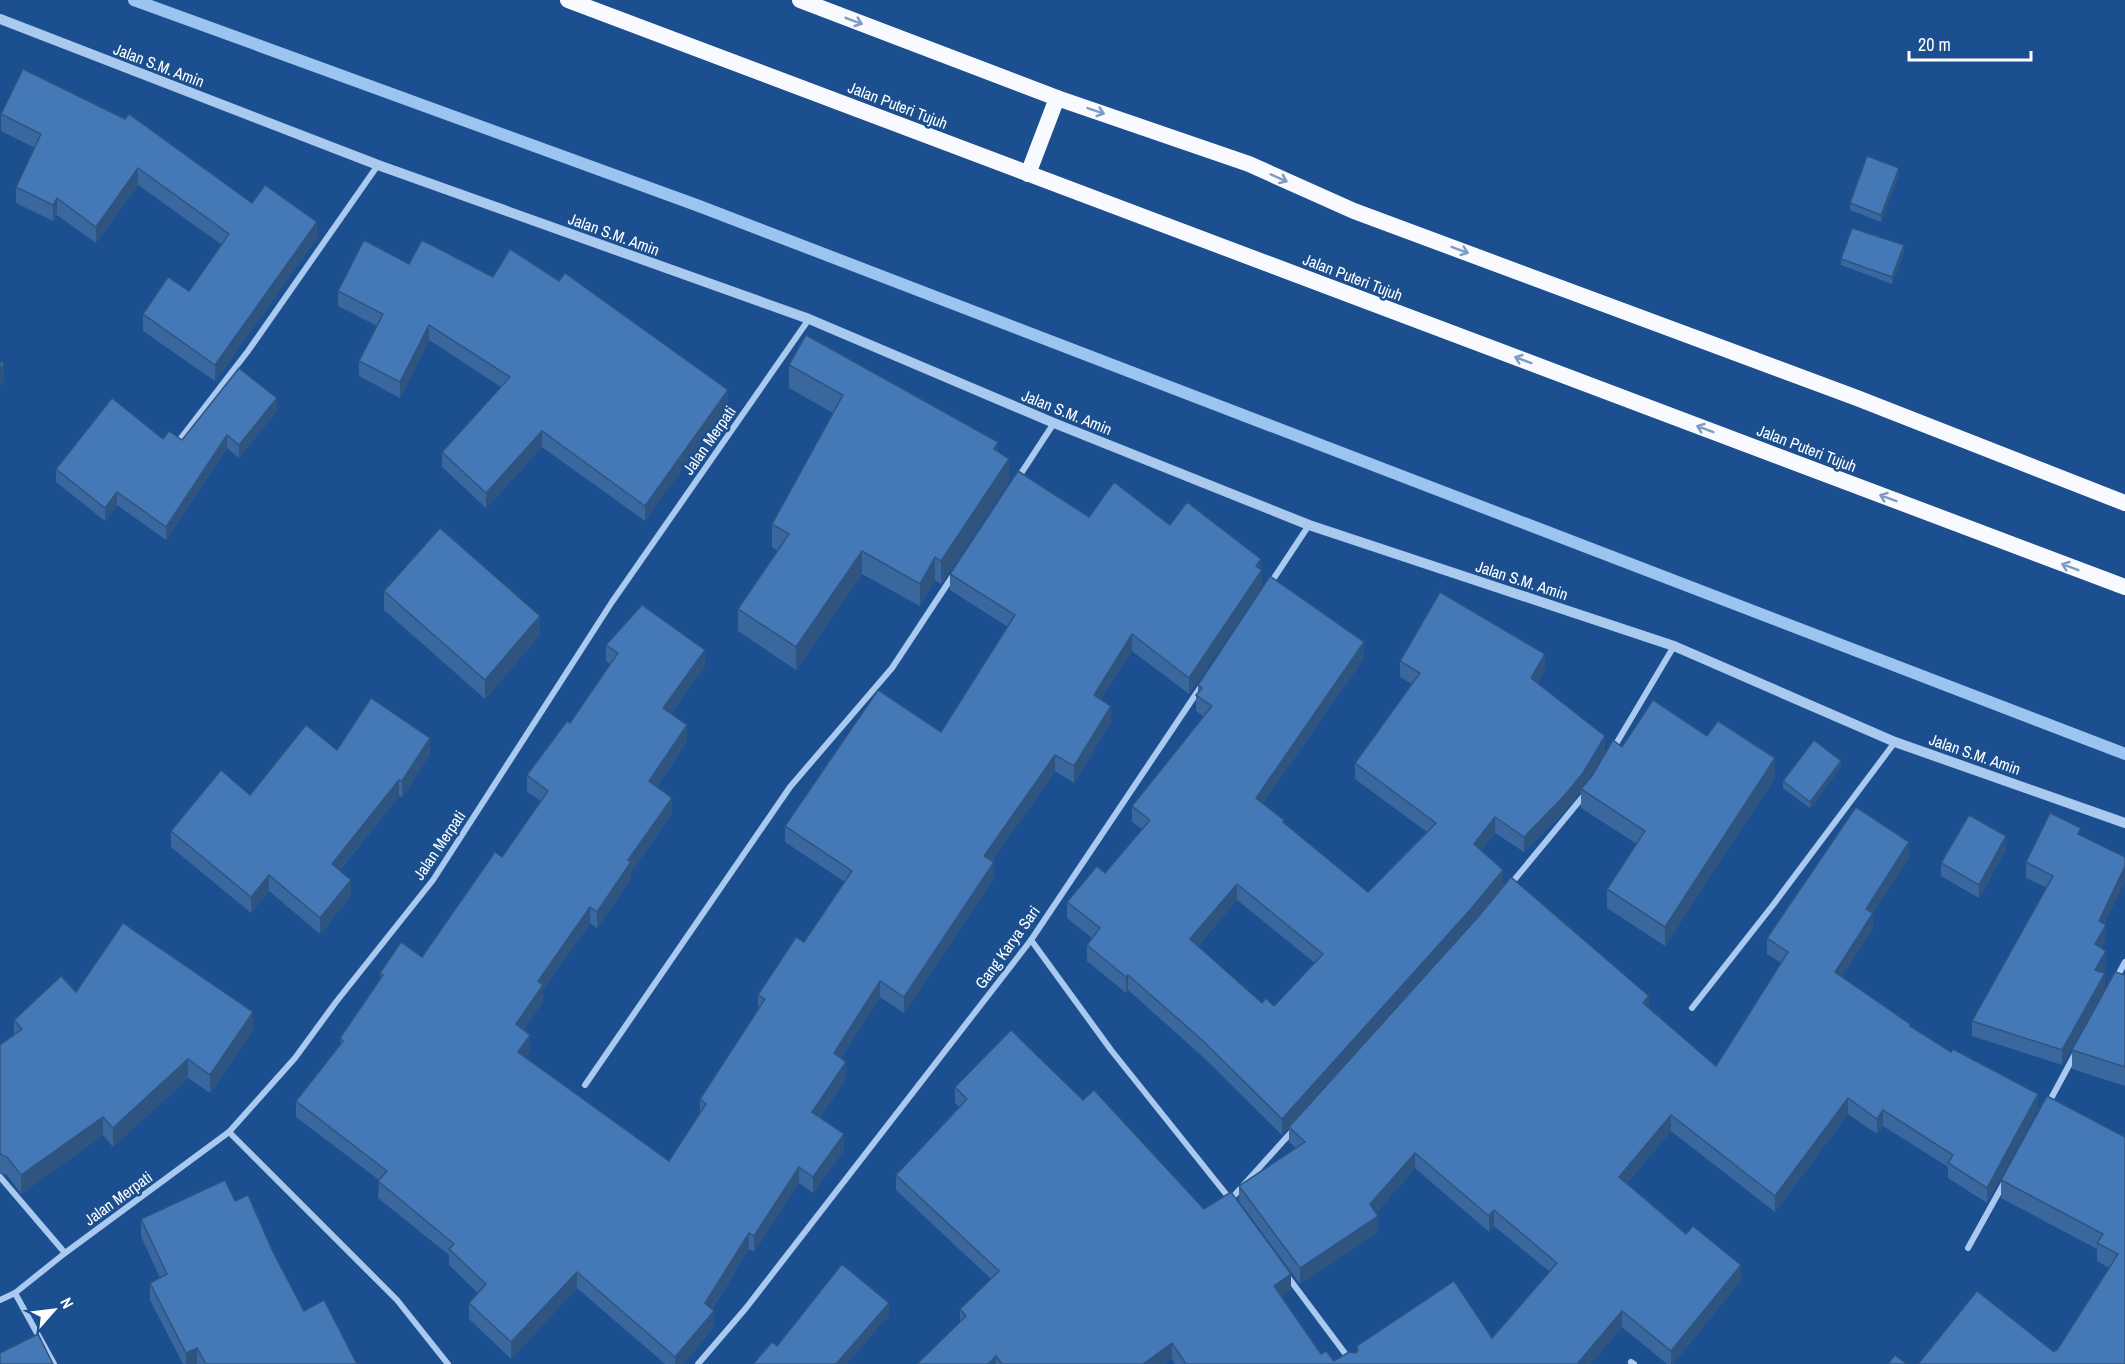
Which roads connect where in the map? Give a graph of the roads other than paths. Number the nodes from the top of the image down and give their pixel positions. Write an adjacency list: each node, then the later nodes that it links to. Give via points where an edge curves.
1 (567, 0): 6 (highway, Jalan Puteri Tujuh)
2 (800, 0): 4 (highway, one-way to 4)
3 (0, 19): 5 (street, Jalan S.M. Amin)
4 (1057, 98): 6 (highway); 11 (highway, one-way to 11, via 1249,164 1354,211 1857,398)
5 (378, 165): 7 (street, Jalan S.M. Amin); 9 (street)
6 (1028, 174): 14 (highway, Jalan Puteri Tujuh, one-way to 6)
7 (809, 319): 8 (street, Jalan S.M. Amin); 31 (street, Jalan Merpati, via 612,602 434,880 295,1058)
8 (1054, 423): 10 (street); 12 (street, Jalan S.M. Amin)
9 (182, 438)
10 (1015, 482)
11 (2125, 503)
12 (1309, 525): 15 (street); 16 (street, Jalan S.M. Amin)
13 (957, 570): 28 (street, via 892,668 790,788)
14 (2125, 587)
15 (1263, 594)
16 (1674, 646): 18 (street, Jalan S.M. Amin); 19 (street)
17 (1203, 683): 23 (street, Gang Karya Sari)
18 (1895, 742): 21 (street, Jalan S.M. Amin); 26 (street)
19 (1610, 753)
20 (1592, 782): 22 (street)
21 (2125, 823)
22 (1504, 893)
23 (1031, 940): 34 (street, via 1111,1050); 43 (street, Gang Karya Sari, via 746,1308)
24 (2125, 962): 25 (street)
25 (2115, 981)
26 (1692, 1008)
27 (2078, 1049): 29 (street)
28 (585, 1085)
29 (2046, 1108)
30 (1301, 1121): 34 (street)
31 (229, 1132): 37 (street, Jalan Merpati); 42 (street, via 397,1300)
32 (0, 1177): 37 (street)
33 (2007, 1178): 36 (street)
34 (1231, 1199): 35 (street)
35 (1238, 1209)
36 (1968, 1248)
37 (65, 1253): 39 (street, Jalan Merpati)
38 (1285, 1273): 44 (street)
39 (15, 1293): 40 (street, Jalan Merpati); 41 (street)
40 (0, 1300)
41 (54, 1364)
42 (448, 1364)
43 (698, 1364)
44 (1353, 1364)

